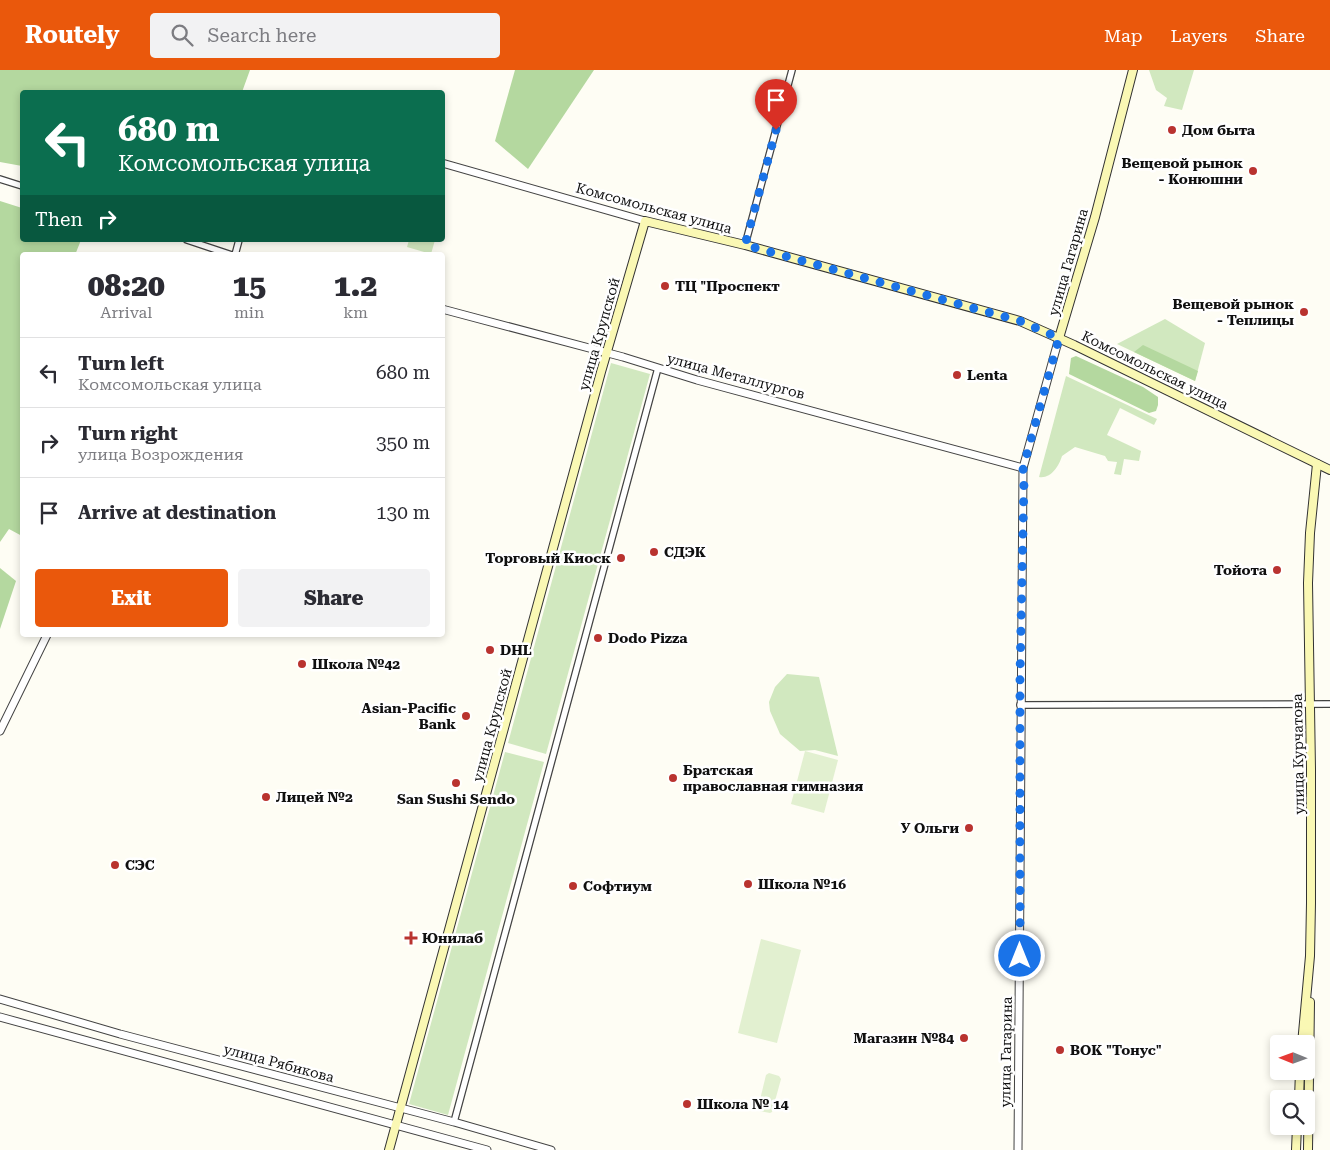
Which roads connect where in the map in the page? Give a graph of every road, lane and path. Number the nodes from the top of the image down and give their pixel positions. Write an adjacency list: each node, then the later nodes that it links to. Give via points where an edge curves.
1 (792, 70): 8 (street)
2 (1133, 70): 11 (main road, улица Гагарина)
3 (445, 164): 6 (street, Комсомольская улица)
4 (0, 179): 5 (street)
5 (20, 185)
6 (645, 220): 8 (main road, Комсомольская улица); 12 (main road, улица Крупской)
7 (193, 242): 9 (street)
8 (745, 245): 11 (main road, Комсомольская улица, via 1020,321)
9 (224, 252)
10 (445, 310): 12 (street, улица Металлургов)
11 (1059, 338): 14 (main road, Комсомольская улица); 15 (street, улица Гагарина)
12 (606, 353): 13 (street, улица Металлургов); 26 (main road, улица Крупской)
13 (658, 368): 15 (street, улица Металлургов); 27 (street)
14 (1317, 464): 16 (main road, Комсомольская улица); 18 (main road, улица Курчатова, via 1308,583)
15 (1023, 468): 20 (street, улица Гагарина)
16 (1330, 470)
17 (46, 637): 21 (street)
18 (1310, 704): 19 (street); 20 (street); 22 (main road, улица Курчатова)
19 (1330, 704)
20 (1020, 705): 33 (street, улица Гагарина)
21 (0, 731)
22 (1310, 956): 25 (main road, улица Курчатова); 35 (main road)
23 (0, 999): 26 (street, улица Рябикова)
24 (0, 1017): 28 (street, улица Рябикова)
25 (1303, 1035)
26 (401, 1109): 27 (street, улица Рябикова); 28 (main road, улица Крупской)
27 (454, 1122): 32 (street, улица Рябикова)
28 (396, 1125): 30 (main road, улица Крупской); 31 (street, улица Рябикова)
29 (1297, 1135): 34 (main road)
30 (389, 1150)
31 (487, 1150)
32 (552, 1150)
33 (1018, 1150)
34 (1296, 1150)
35 (1308, 1150)

